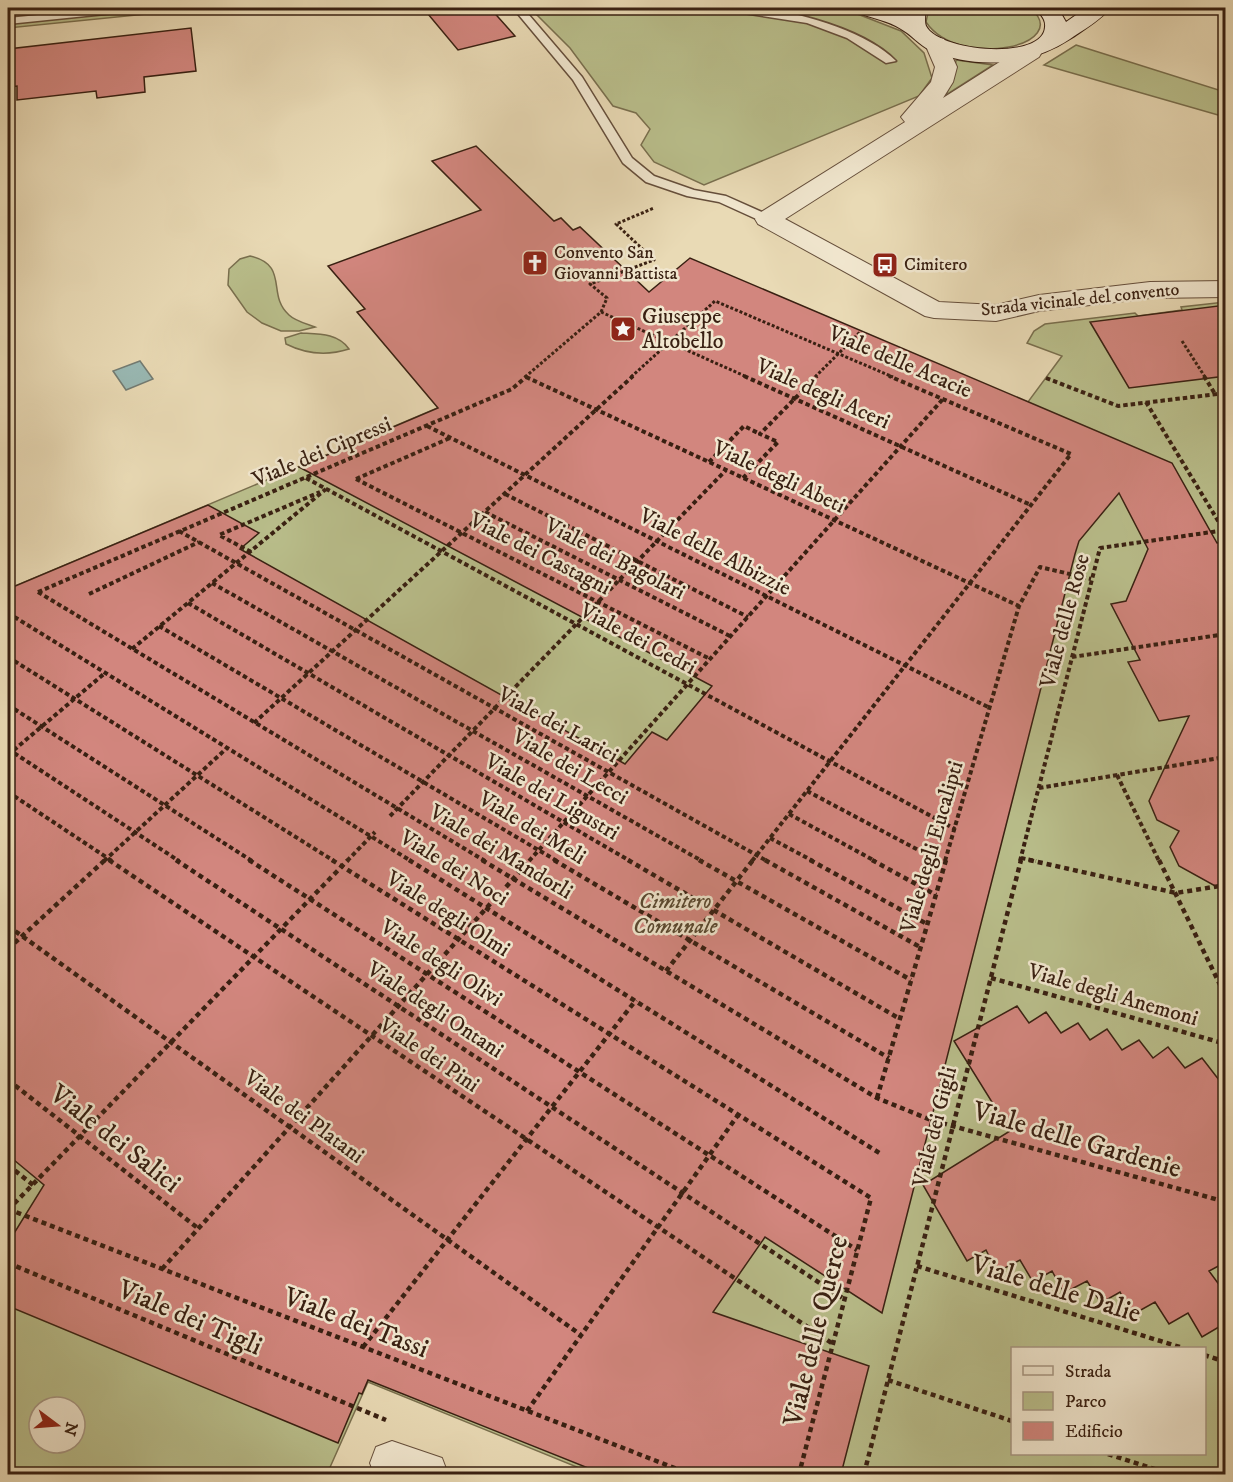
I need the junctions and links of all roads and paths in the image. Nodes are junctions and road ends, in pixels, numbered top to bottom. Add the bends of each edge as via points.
1 (135, 8) edge
2 (518, 8) edge
3 (731, 8) edge
4 (866, 8) edge
5 (915, 8) edge
6 (1046, 8) edge
7 (1099, 8) edge
8 (8, 21) edge
9 (928, 38) junction
10 (1040, 47) junction
11 (890, 61) dead end
12 (889, 142) junction
13 (767, 219) junction
14 (616, 224) dead end
15 (1226, 289) edge
16 (601, 312) junction
17 (861, 331) dead end
18 (1182, 341) dead end
19 (669, 343) junction
20 (838, 354) junction
21 (526, 377) junction
22 (1046, 378) dead end
23 (1226, 393) edge
24 (1215, 394) junction
25 (795, 399) junction
26 (943, 399) junction
27 (1146, 402) junction
28 (596, 410) junction
29 (427, 425) junction
30 (760, 434) junction
31 (450, 438) junction
32 (900, 446) junction
33 (709, 462) junction
34 (726, 470) junction
35 (525, 475) junction
36 (305, 478) junction
37 (743, 478) junction
38 (356, 479) joint
39 (326, 489) junction
40 (505, 494) junction
41 (1031, 505) junction
42 (485, 512) junction
43 (834, 520) junction
44 (179, 531) junction
45 (462, 532) junction
46 (1225, 532) edge
47 (657, 541) junction
48 (199, 542) junction
49 (251, 552) junction
50 (441, 552) junction
51 (638, 561) junction
52 (237, 563) junction
53 (1091, 579) junction
54 (619, 581) junction
55 (212, 583) junction
56 (970, 583) junction
57 (38, 592) joint
58 (89, 594) dead end
59 (766, 596) junction
60 (599, 601) junction
61 (188, 603) junction
62 (1019, 606) junction
63 (8, 613) edge
64 (748, 617) junction
65 (577, 624) junction
66 (159, 626) junction
67 (356, 630) junction
68 (1226, 634) edge
69 (730, 636) junction
70 (132, 649) junction
71 (332, 651) junction
72 (8, 657) edge
73 (1072, 657) junction
74 (710, 659) junction
75 (905, 666) junction
76 (105, 673) junction
77 (308, 673) junction
78 (687, 684) junction
79 (281, 698) junction
80 (74, 699) junction
81 (8, 705) edge
82 (990, 708) junction
83 (495, 709) junction
84 (254, 723) junction
85 (42, 726) junction
86 (473, 731) junction
87 (227, 748) junction
88 (9, 752) edge
89 (449, 756) junction
90 (1226, 757) edge
91 (830, 761) junction
92 (609, 772) junction
93 (1117, 775) junction
94 (196, 776) junction
95 (423, 783) junction
96 (1039, 788) junction
97 (807, 791) junction
98 (8, 792) edge
99 (587, 795) junction
100 (165, 806) junction
101 (398, 809) junction
102 (789, 814) junction
103 (390, 816) dead end
104 (563, 822) junction
105 (955, 829) junction
106 (135, 832) junction
107 (375, 832) dead end
108 (371, 837) junction
109 (770, 838) junction
110 (538, 851) junction
111 (757, 855) junction
112 (106, 858) junction
113 (1021, 858) junction
114 (944, 864) junction
115 (341, 867) junction
116 (513, 879) junction
117 (736, 881) junction
118 (1226, 885) edge
119 (506, 887) dead end
120 (1176, 893) junction
121 (936, 895) junction
122 (310, 899) junction
123 (491, 903) dead end
124 (487, 908) junction
125 (714, 910) junction
126 (927, 924) junction
127 (8, 926) edge
128 (281, 929) junction
129 (22, 936) junction
130 (458, 940) junction
131 (690, 940) junction
132 (920, 947) junction
133 (8, 949) edge
134 (254, 957) junction
135 (666, 971) junction
136 (427, 974) junction
137 (991, 978) junction
138 (911, 980) junction
139 (1226, 997) edge
140 (636, 1000) junction
141 (398, 1006) junction
142 (900, 1019) junction
143 (609, 1035) junction
144 (372, 1036) junction
145 (171, 1042) junction
146 (1226, 1044) edge
147 (889, 1058) junction
148 (580, 1072) junction
149 (8, 1080) edge
150 (877, 1098) junction
151 (552, 1107) junction
152 (738, 1115) junction
153 (953, 1126) junction
154 (290, 1127) junction
155 (80, 1137) junction
156 (526, 1140) junction
157 (881, 1154) dead end
158 (709, 1155) junction
159 (8, 1166) edge
160 (33, 1185) junction
161 (683, 1193) junction
162 (871, 1198) joint
163 (1226, 1202) edge
164 (8, 1210) edge
165 (657, 1228) junction
166 (199, 1229) junction
167 (447, 1240) junction
168 (857, 1250) junction
169 (8, 1263) edge
170 (917, 1266) junction
171 (162, 1269) junction
172 (844, 1299) junction
173 (581, 1335) junction
174 (833, 1344) junction
175 (363, 1347) junction
176 (1180, 1347) edge
177 (1206, 1356) edge
178 (1226, 1362) edge
179 (888, 1380) junction
180 (357, 1409) dead end
181 (526, 1411) junction
182 (1011, 1421) edge
183 (1111, 1455) edge
184 (690, 1474) edge
185 (799, 1474) edge
186 (864, 1474) edge
187 (1170, 1474) edge

1 - 8 lane
2 - 13 lane via 578,79 627,160 650,179 722,199
3 - 11 lane via 809,20 851,36
4 - 9 street via 909,24
5 - 9 street via 913,21
6 - 10 street via 1054,16 1056,29
7 - 10 street
9 - 10 street via 958,53 983,57 1008,57
9 - 12 street via 946,67 942,82
10 - 12 street
12 - 13 street
13 - 15 street, Strada vicinale del convento via 934,310 996,313 1040,303 1150,290
14 - 16 path via 654,260 590,284 607,298
16 - 19 path, Viale degli Aceri
16 - 21 path, Viale dei Cipressi
17 - 20 path
18 - 24 path
19 - 20 path, Viale delle Acacie via 715,302
19 - 25 path, Viale degli Aceri
19 - 28 path
20 - 25 path
20 - 26 path, Viale delle Acacie
21 - 28 path, Viale degli Abeti
21 - 29 path, Viale dei Cipressi via 512,389
22 - 27 path via 1118,406
23 - 24 path
24 - 27 path
25 - 30 path
25 - 32 path, Viale degli Aceri
26 - 32 path
26 - 41 path, Viale delle Acacie via 1071,454
27 - 46 path
28 - 33 path, Viale degli Abeti
28 - 35 path
29 - 31 path, Viale delle Albizzie
29 - 36 path, Viale dei Cipressi
30 - 33 path via 744,426
30 - 37 path via 778,442
31 - 35 path, Viale delle Albizzie
31 - 38 path
32 - 41 path, Viale degli Aceri
32 - 43 path
33 - 34 path, Viale degli Abeti
34 - 37 path, Viale degli Abeti
34 - 47 path
35 - 40 path
35 - 47 path, Viale delle Albizzie
36 - 39 path, Viale dei Cedri
36 - 44 path, Viale dei Cipressi
37 - 43 path, Viale degli Abeti
38 - 45 path, Viale dei Castagni
39 - 49 path
39 - 49 path via 219,535
39 - 50 path, Viale dei Cedri
40 - 42 path
40 - 51 path
41 - 56 path
42 - 45 path
42 - 54 path, Viale dei Bagolari
43 - 56 path, Viale degli Abeti
43 - 59 path
44 - 48 path, Viale dei Larici
44 - 57 path, Viale dei Cipressi
45 - 50 path
45 - 60 path, Viale dei Castagni
46 - 53 path, Viale delle Rose via 1100,548
47 - 51 path
47 - 59 path, Viale delle Albizzie
48 - 52 path, Viale dei Larici
48 - 58 path
49 - 52 path
50 - 65 path, Viale dei Cedri
50 - 67 path
51 - 54 path
51 - 64 path
52 - 55 path
52 - 67 path, Viale dei Larici
53 - 62 path, Viale degli Eucalipti via 1040,567
53 - 73 path, Viale delle Rose
54 - 60 path
54 - 69 path, Viale dei Bagolari
55 - 61 path
55 - 71 path, Viale dei Lecci
56 - 62 path, Viale degli Abeti
56 - 75 path
57 - 70 path, Viale dei Mandorli
59 - 64 path
59 - 75 path, Viale delle Albizzie
60 - 65 path
60 - 74 path, Viale dei Castagni
61 - 66 path
61 - 77 path, Viale dei Ligustri
62 - 82 path, Viale degli Eucalipti
63 - 76 path, Viale dei Noci
64 - 69 path
65 - 78 path, Viale dei Cedri
65 - 83 path
66 - 70 path
66 - 79 path, Viale dei Meli
67 - 71 path
67 - 83 path, Viale dei Larici
68 - 73 path
69 - 74 path
70 - 84 path, Viale dei Mandorli
71 - 77 path
71 - 86 path, Viale dei Lecci
72 - 80 path, Viale degli Olmi
73 - 96 path, Viale delle Rose
74 - 78 path
75 - 82 path, Viale delle Albizzie
75 - 91 path
76 - 80 path
76 - 87 path, Viale dei Noci
77 - 79 path
77 - 89 path, Viale dei Ligustri
78 - 91 path, Viale dei Cedri
78 - 92 path
79 - 84 path
79 - 95 path, Viale dei Meli
80 - 85 path
80 - 94 path, Viale degli Olmi
81 - 85 path, Viale degli Olivi
82 - 105 path, Viale degli Eucalipti
83 - 86 path
83 - 92 path, Viale dei Larici
84 - 101 path, Viale dei Mandorli
85 - 88 path
85 - 100 path, Viale degli Olivi
86 - 89 path
86 - 99 path, Viale dei Lecci
87 - 94 path
87 - 108 path, Viale dei Noci
88 - 106 path, Viale degli Ontani
89 - 95 path
89 - 104 path, Viale dei Ligustri
90 - 93 path
91 - 97 path
91 - 105 path, Viale dei Cedri
92 - 99 path
92 - 111 path, Viale dei Larici
93 - 96 path
93 - 120 path
94 - 100 path
94 - 115 path, Viale degli Olmi
95 - 101 path
95 - 110 path, Viale dei Meli
96 - 113 path, Viale dei Gigli
97 - 102 path
97 - 114 path
98 - 112 path, Viale dei Pini
99 - 104 path
99 - 117 path, Viale dei Lecci
100 - 106 path
100 - 122 path, Viale degli Olivi
101 - 103 path
101 - 116 path, Viale dei Mandorli
102 - 109 path
102 - 121 path
104 - 110 path
104 - 125 path, Viale dei Ligustri
105 - 114 path, Viale degli Eucalipti
106 - 112 path
106 - 128 path, Viale degli Ontani
107 - 108 path
108 - 115 path
108 - 124 path, Viale dei Noci
109 - 111 path
109 - 126 path
110 - 116 path
110 - 131 path, Viale dei Meli
111 - 117 path
111 - 132 path, Viale dei Larici
112 - 129 path
112 - 134 path, Viale dei Pini
113 - 120 path
113 - 137 path, Viale dei Gigli
114 - 121 path, Viale degli Eucalipti
115 - 122 path
115 - 130 path, Viale degli Olmi
116 - 119 path
116 - 135 path, Viale dei Mandorli
117 - 125 path
117 - 138 path, Viale dei Lecci
118 - 120 path
120 - 139 path
121 - 126 path, Viale degli Eucalipti
122 - 128 path
122 - 136 path, Viale degli Olivi
123 - 124 path
124 - 130 path
124 - 140 path, Viale dei Noci
125 - 131 path
125 - 142 path, Viale dei Ligustri
126 - 132 path, Viale degli Eucalipti
127 - 129 path, Viale dei Platani
128 - 134 path
128 - 141 path, Viale degli Ontani
129 - 133 path
129 - 145 path, Viale dei Platani
130 - 136 path
130 - 143 path, Viale degli Olmi
131 - 135 path
131 - 147 path, Viale dei Meli
132 - 138 path, Viale degli Eucalipti
134 - 144 path, Viale dei Pini
134 - 145 path
135 - 150 path, Viale dei Mandorli
136 - 141 path
136 - 148 path, Viale degli Olivi
137 - 146 path, Viale degli Anemoni
137 - 153 path, Viale dei Gigli
138 - 142 path, Viale degli Eucalipti
140 - 143 path
140 - 157 path, Viale dei Noci
141 - 144 path
141 - 151 path, Viale degli Ontani
142 - 147 path, Viale degli Eucalipti
143 - 148 path
143 - 152 path, Viale degli Olmi
144 - 154 path
144 - 156 path, Viale dei Pini
145 - 154 path, Viale dei Platani
145 - 155 path
147 - 150 path, Viale degli Eucalipti
148 - 151 path
148 - 158 path, Viale degli Olivi
149 - 155 path, Viale dei Salici
150 - 153 path, Viale dei Mandorli via 908,1113
151 - 156 path
151 - 161 path, Viale degli Ontani
152 - 158 path
152 - 162 path, Viale degli Olmi
153 - 163 path, Viale delle Gardenie
153 - 170 path, Viale dei Gigli
154 - 166 path
154 - 167 path, Viale dei Platani
155 - 160 path
155 - 166 path, Viale dei Salici
156 - 165 path, Viale dei Pini
156 - 167 path
158 - 161 path
158 - 168 path, Viale degli Olivi
159 - 160 path
160 - 164 path
161 - 165 path
161 - 172 path, Viale degli Ontani
162 - 168 path, Viale delle Querce
164 - 171 path, Viale dei Tassi
165 - 173 path
165 - 174 path, Viale dei Pini
166 - 171 path
167 - 173 path, Viale dei Platani
167 - 175 path
168 - 172 path, Viale delle Querce
169 - 180 path, Viale dei Tigli
170 - 176 path, Viale delle Dalie
170 - 179 path, Viale dei Gigli
171 - 175 path, Viale dei Tassi
172 - 174 path, Viale delle Querce
173 - 181 path
174 - 185 path, Viale delle Querce
175 - 181 path, Viale dei Tassi
177 - 178 path
179 - 182 path
179 - 186 path, Viale dei Gigli
181 - 184 path, Viale dei Tassi
183 - 187 path

